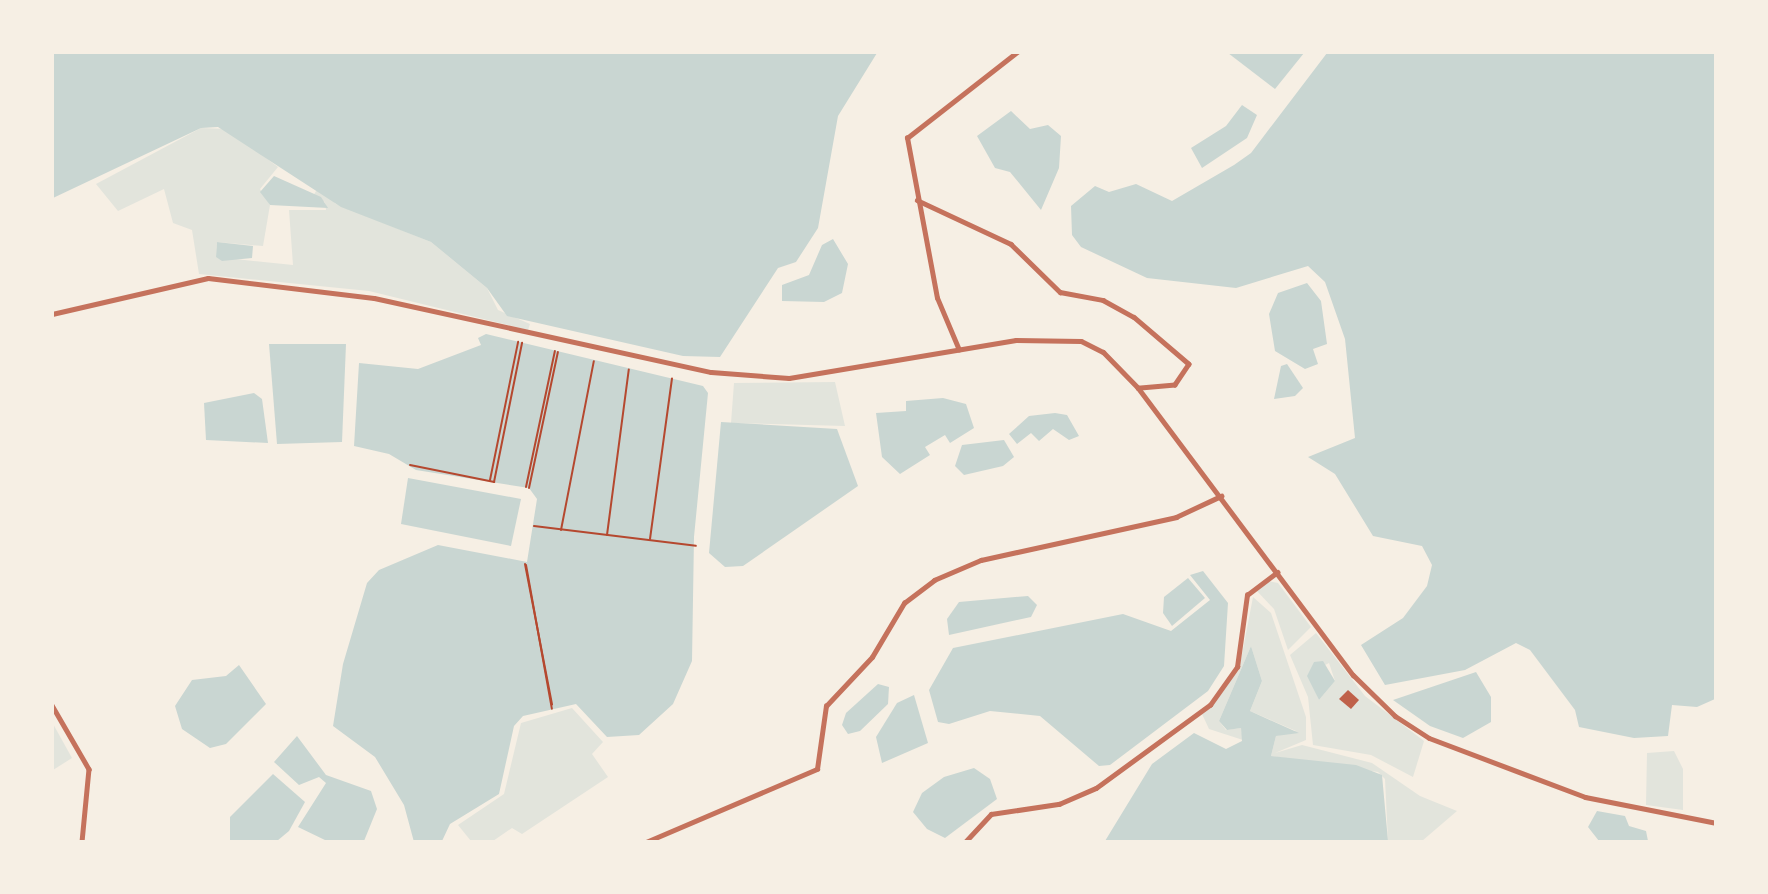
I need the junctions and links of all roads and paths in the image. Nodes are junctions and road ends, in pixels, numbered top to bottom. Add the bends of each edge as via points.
1 (1017, 52) edge
2 (917, 200) junction
3 (52, 314) edge
4 (520, 343) dead end
5 (959, 350) junction
6 (557, 352) dead end
7 (594, 361) dead end
8 (629, 369) dead end
9 (672, 379) dead end
10 (1138, 388) junction
11 (410, 465) dead end
12 (528, 487) dead end
13 (1222, 495) junction
14 (534, 526) dead end
15 (561, 530) junction
16 (607, 535) junction
17 (649, 540) junction
18 (696, 546) dead end
19 (525, 564) dead end
20 (1277, 572) junction
21 (52, 705) edge
22 (552, 709) dead end
23 (1716, 823) edge
24 (82, 842) edge
25 (646, 842) edge
26 (965, 842) edge

1 - 2 street via 949,109 910,131
2 - 5 street via 937,298
2 - 10 street via 1012,244 1060,292 1102,300 1134,317 1189,364 1175,385
3 - 5 street via 208,278 374,298 711,372 789,378
4 - 11 path via 490,481
5 - 10 street via 1030,338 1081,341 1103,352
6 - 12 path
7 - 15 path
8 - 16 path
9 - 17 path
10 - 13 street
13 - 20 street
13 - 25 street via 1176,517 981,560 934,580 904,603 872,657 826,706 817,768
14 - 15 path
15 - 16 path
16 - 17 path
17 - 18 path
19 - 22 path
20 - 23 street via 1363,687 1415,730 1586,797
20 - 26 street via 1247,595 1237,667 1210,705 1096,788 1059,804 991,814
21 - 24 street via 89,769

